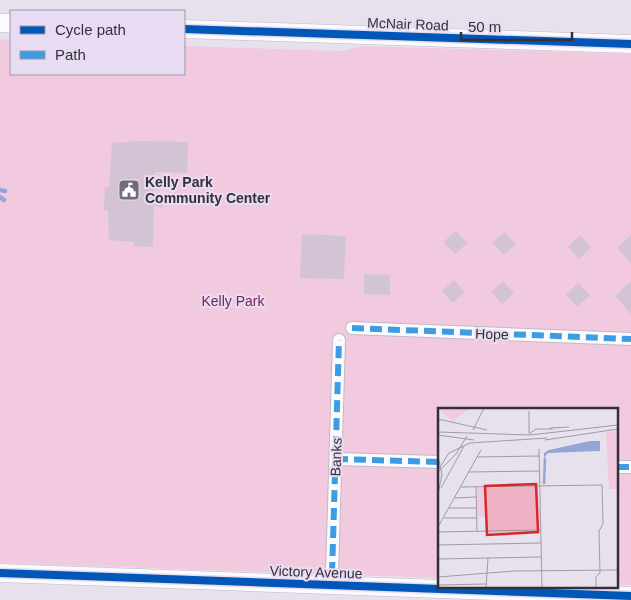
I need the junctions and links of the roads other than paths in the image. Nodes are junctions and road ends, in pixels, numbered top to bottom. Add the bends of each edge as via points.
1 (185, 29) edge
2 (631, 44) edge
3 (352, 328) dead end
4 (631, 339) edge
5 (339, 340) dead end
6 (336, 459) junction
7 (438, 462) edge
8 (618, 467) edge
9 (631, 467) edge
10 (0, 574) edge
11 (332, 574) dead end
12 (631, 596) edge

1 - 2 street, McNair Road
3 - 4 street, Hope
5 - 6 street, Banks
6 - 7 street
6 - 11 street, Banks
8 - 9 street
10 - 12 street, Victory Avenue

